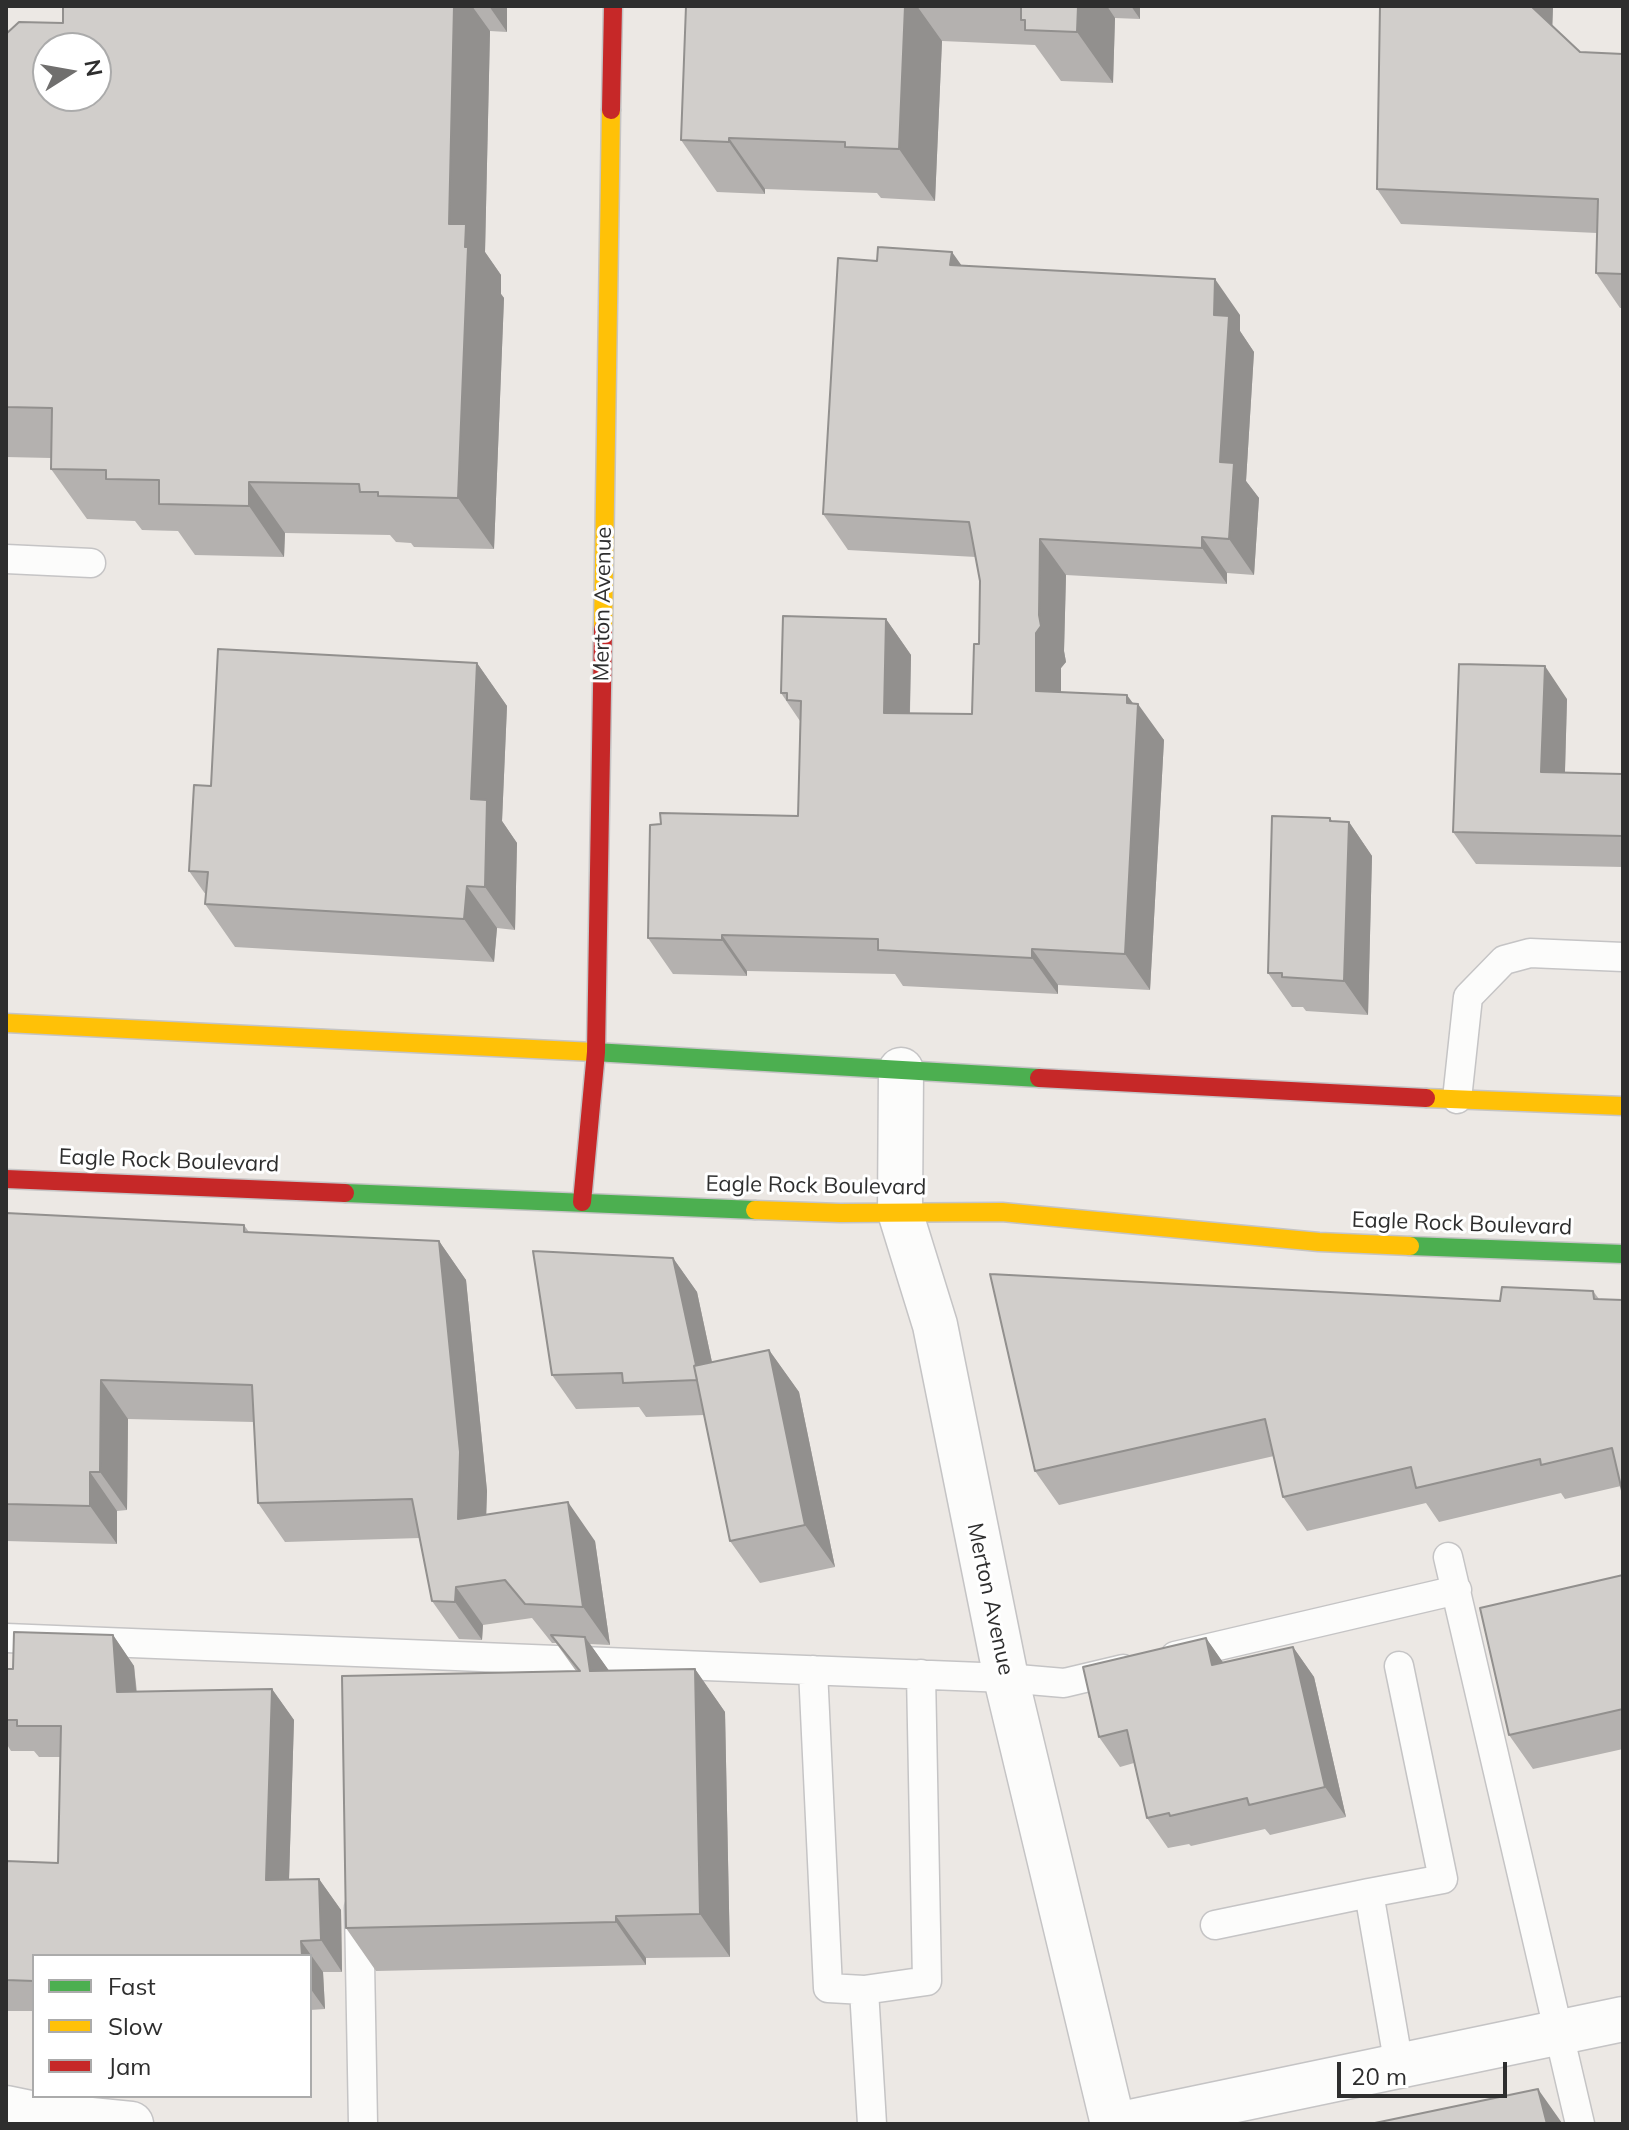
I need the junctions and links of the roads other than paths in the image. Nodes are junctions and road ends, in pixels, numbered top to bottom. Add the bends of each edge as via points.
1 (613, 6) edge
2 (6, 559) edge
3 (91, 563) dead end
4 (1623, 957) edge
5 (6, 1023) edge
6 (596, 1052) junction
7 (901, 1070) junction
8 (1457, 1099) junction
9 (1623, 1106) edge
10 (6, 1179) edge
11 (582, 1202) junction
12 (900, 1212) junction
13 (1623, 1254) edge
14 (1448, 1557) dead end
15 (1457, 1590) junction
16 (6, 1638) edge
17 (352, 1652) junction
18 (1399, 1666) dead end
19 (813, 1670) junction
20 (921, 1674) junction
21 (1006, 1678) junction
22 (353, 1683) edge
23 (358, 1889) edge
24 (1369, 1893) junction
25 (1215, 1925) dead end
26 (864, 1990) junction
27 (1623, 2019) edge
28 (1559, 2033) junction
29 (1399, 2066) junction
30 (6, 2108) edge
31 (131, 2124) edge
32 (363, 2124) edge
33 (872, 2124) edge
34 (1113, 2124) edge
35 (1121, 2124) edge
36 (1580, 2124) edge

1 - 6 main road, Merton Avenue
2 - 3 lane
4 - 8 lane via 1530,953 1504,960 1468,997
5 - 6 main road
6 - 7 main road
6 - 11 main road, Merton Avenue
7 - 8 main road
7 - 12 street, Merton Avenue
8 - 9 main road
10 - 11 main road, Eagle Rock Boulevard
11 - 12 main road, Eagle Rock Boulevard
12 - 13 main road, Eagle Rock Boulevard via 1002,1212 1319,1242
12 - 21 street, Merton Avenue via 935,1325
14 - 15 lane
15 - 21 lane via 1064,1683
15 - 28 lane
16 - 17 lane
17 - 19 lane
17 - 22 lane
18 - 24 lane via 1443,1879
19 - 20 lane
19 - 26 lane via 828,1988
20 - 21 lane
20 - 26 lane via 927,1981
21 - 34 street, Merton Avenue
23 - 32 lane
24 - 25 lane
24 - 29 lane
26 - 33 lane
27 - 28 street
28 - 29 street
28 - 36 lane
29 - 35 street
30 - 31 street

